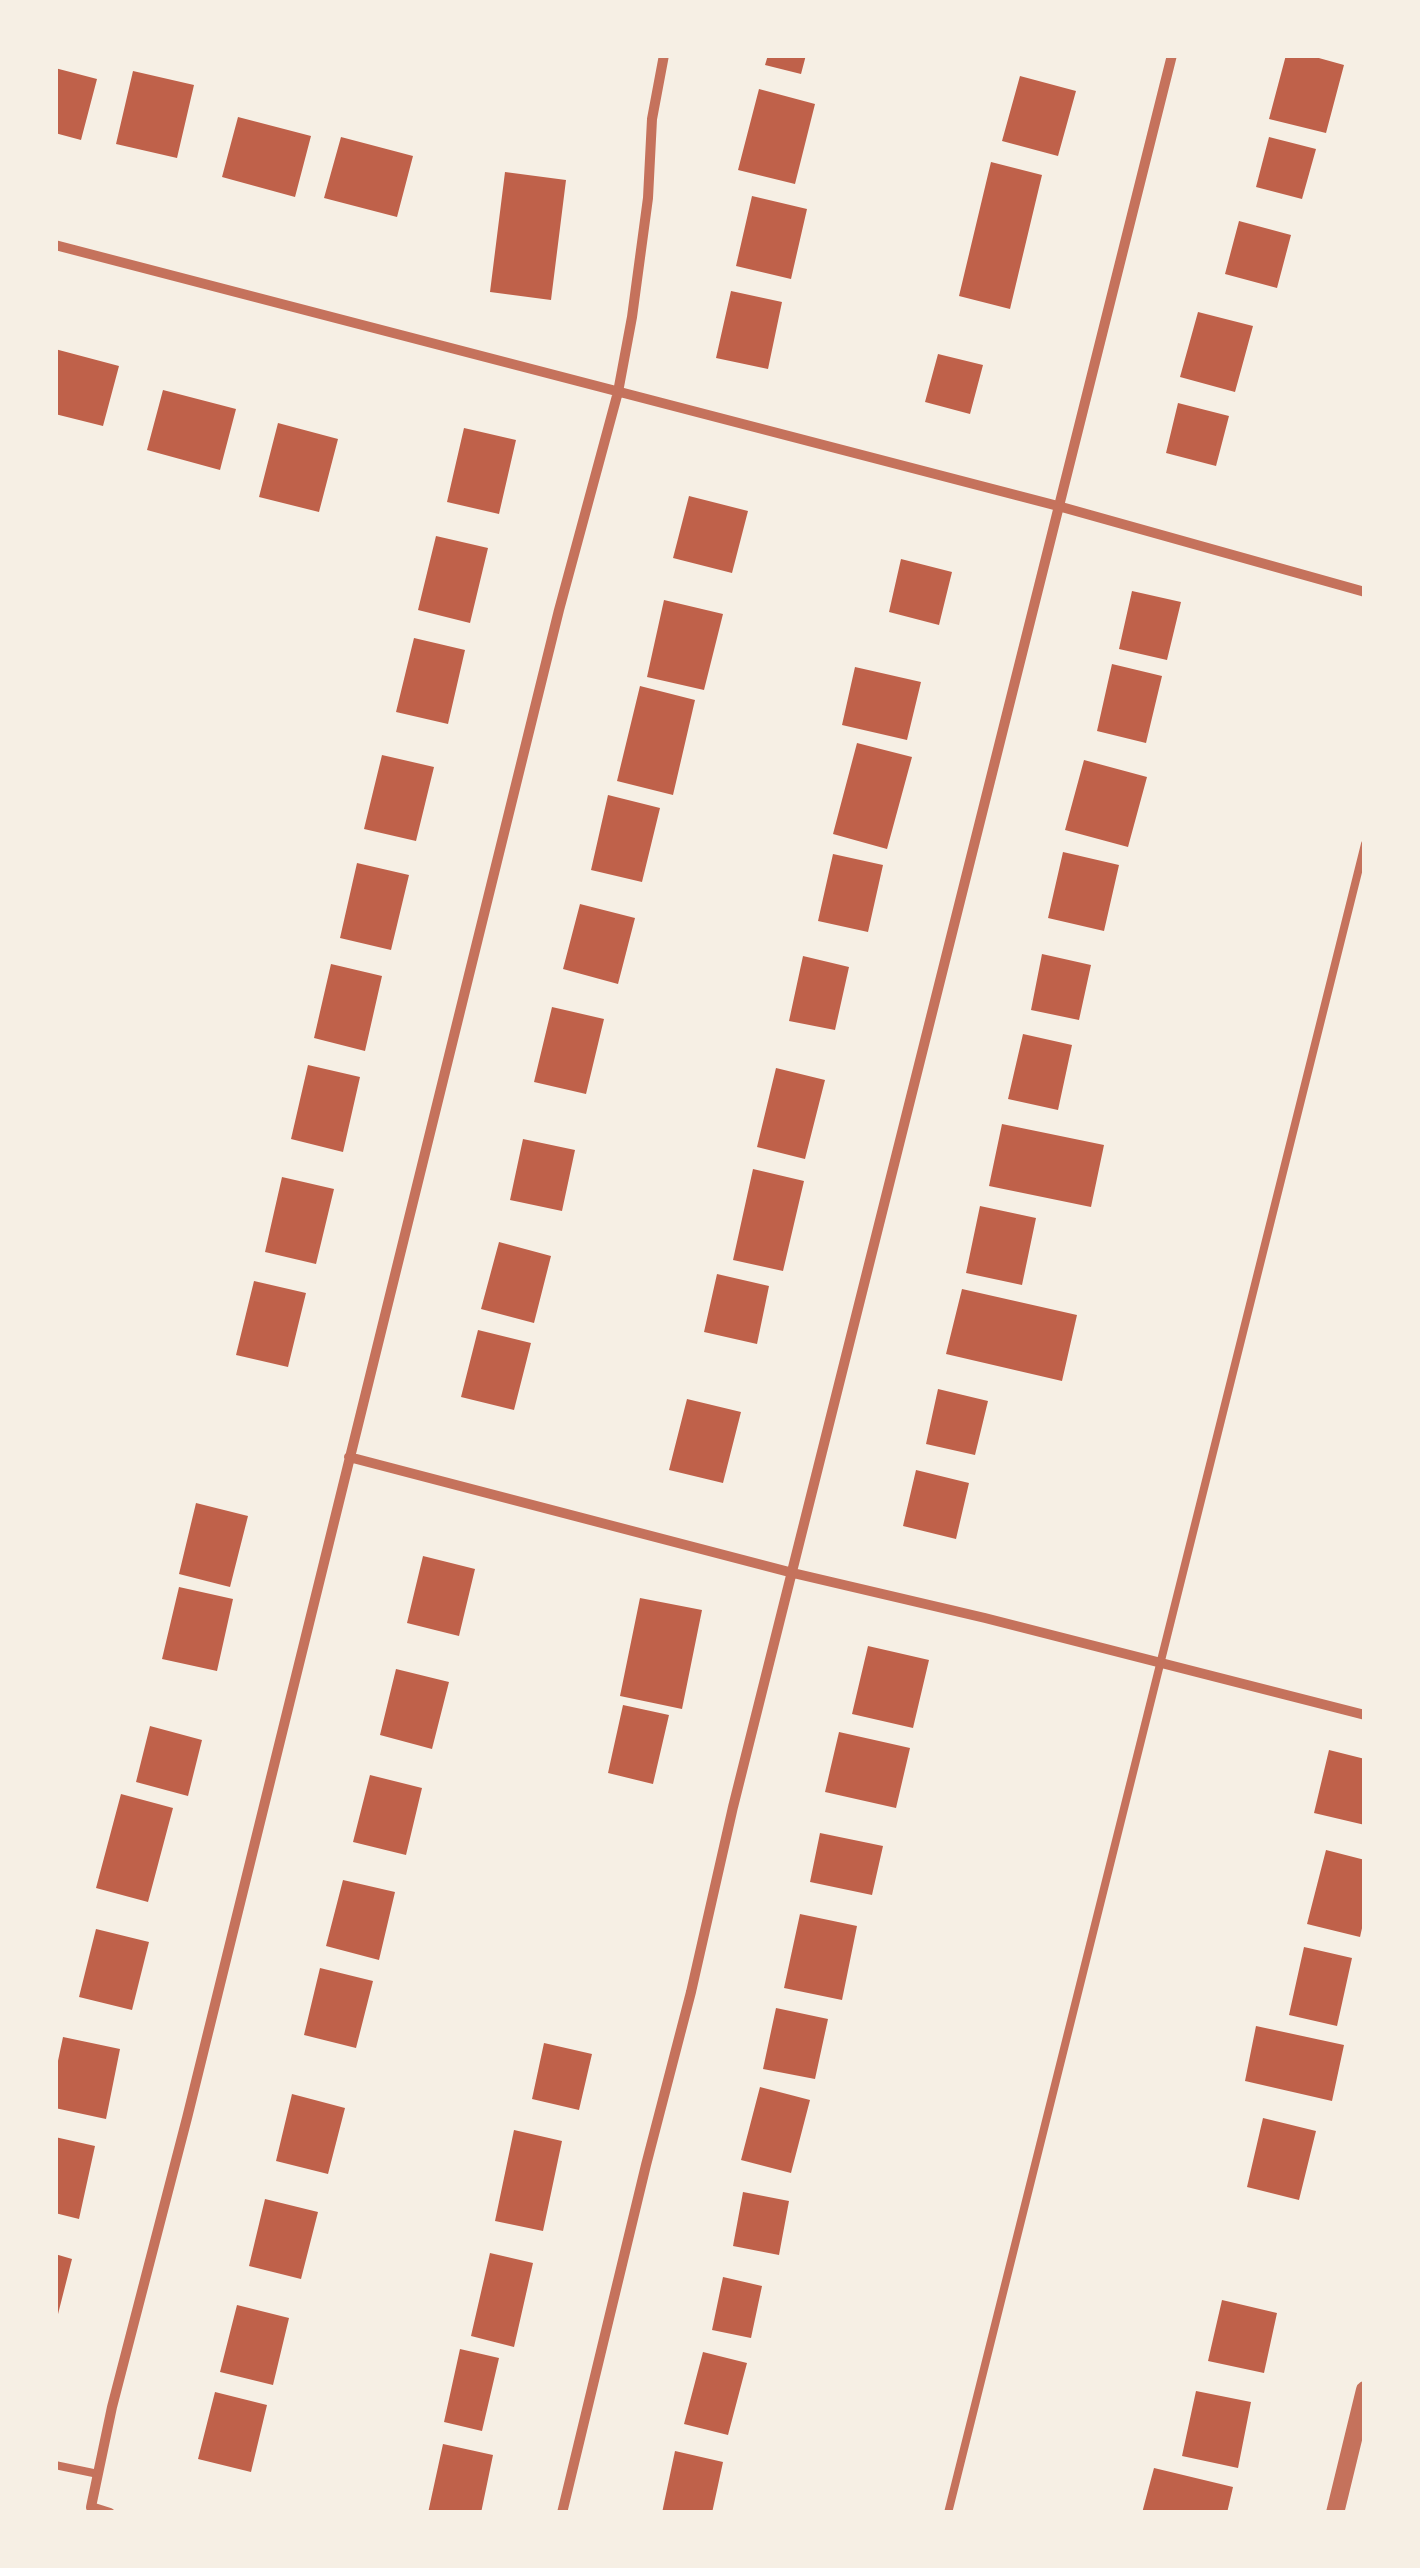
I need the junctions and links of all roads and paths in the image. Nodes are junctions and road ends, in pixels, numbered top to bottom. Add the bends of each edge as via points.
1 (664, 55) edge
2 (1172, 55) edge
3 (55, 245) edge
4 (618, 392) junction
5 (1058, 506) junction
6 (1365, 592) edge
7 (1365, 844) edge
8 (349, 1457) junction
9 (792, 1573) junction
10 (1160, 1662) junction
11 (1365, 1714) edge
12 (1365, 2390) edge
13 (55, 2465) edge
14 (98, 2474) junction
15 (110, 2513) edge
16 (562, 2513) edge
17 (948, 2513) edge
18 (1335, 2513) edge

1 - 4 street
2 - 5 street
3 - 4 street
4 - 5 street
4 - 8 street
5 - 6 street
5 - 9 street
7 - 10 lane
8 - 9 street
8 - 14 street
9 - 10 street
9 - 16 street
10 - 11 street
10 - 17 lane
12 - 18 street
13 - 14 lane
14 - 15 street via 91,2507

